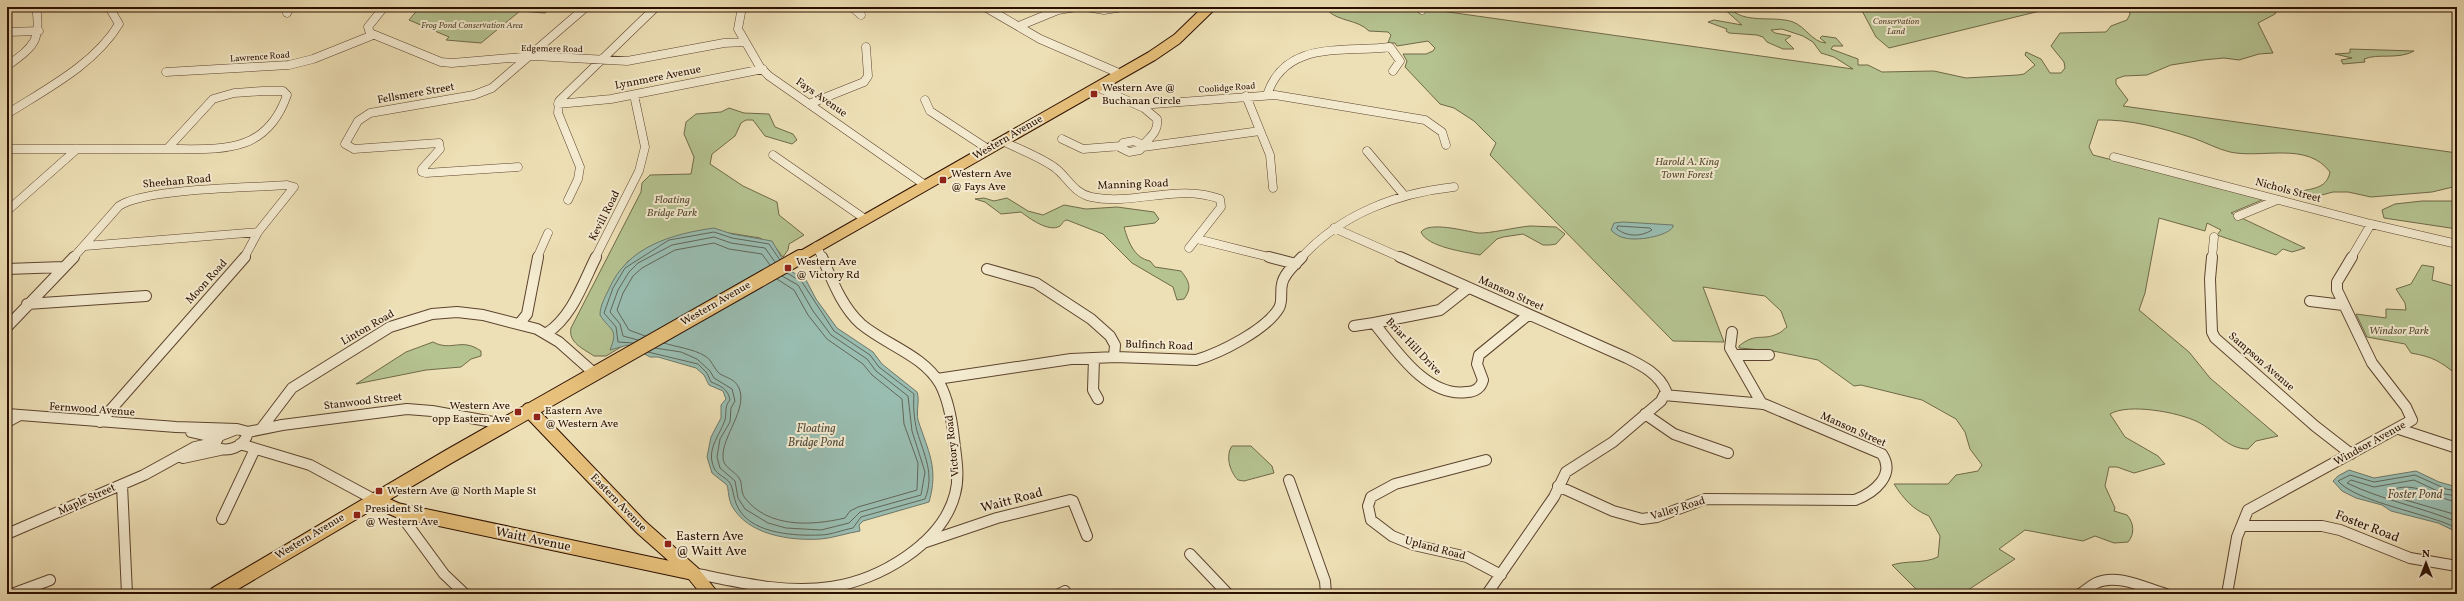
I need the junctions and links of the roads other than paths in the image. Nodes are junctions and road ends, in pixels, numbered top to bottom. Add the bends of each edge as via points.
1 (36, 7) edge
2 (109, 7) edge
3 (384, 7) edge
4 (586, 7) edge
5 (656, 7) edge
6 (742, 7) edge
7 (852, 7) edge
8 (985, 7) edge
9 (1076, 7) edge
10 (1086, 7) edge
11 (1123, 7) edge
12 (1210, 7) edge
13 (861, 15) dead end
14 (1019, 26) junction
15 (39, 31) junction
16 (7, 32) edge
17 (373, 34) junction
18 (745, 42) junction
19 (866, 47) dead end
20 (530, 56) junction
21 (598, 60) junction
22 (7, 66) edge
23 (763, 69) junction
24 (1394, 71) dead end
25 (166, 72) dead end
26 (1121, 74) junction
27 (1097, 87) junction
28 (634, 95) junction
29 (1267, 95) junction
30 (1246, 96) junction
31 (925, 100) dead end
32 (558, 104) junction
33 (809, 104) junction
34 (1140, 105) junction
35 (7, 114) edge
36 (1260, 131) junction
37 (1062, 139) dead end
38 (1002, 141) junction
39 (1446, 145) dead end
40 (1121, 146) junction
41 (1143, 146) junction
42 (7, 149) edge
43 (77, 149) junction
44 (167, 149) junction
45 (988, 150) junction
46 (1367, 151) dead end
47 (773, 155) dead end
48 (2114, 157) dead end
49 (518, 167) dead end
50 (925, 185) junction
51 (250, 187) joint
52 (1454, 187) dead end
53 (1273, 188) dead end
54 (1404, 195) junction
55 (568, 200) dead end
56 (2277, 200) junction
57 (7, 211) edge
58 (2238, 216) dead end
59 (865, 219) junction
60 (2372, 224) junction
61 (1334, 228) junction
62 (258, 232) junction
63 (548, 234) dead end
64 (2214, 237) dead end
65 (1197, 238) junction
66 (2457, 244) edge
67 (85, 246) junction
68 (817, 246) junction
69 (1189, 248) dead end
70 (1296, 264) junction
71 (64, 267) junction
72 (987, 268) dead end
73 (7, 269) edge
74 (1468, 288) junction
75 (146, 296) dead end
76 (2310, 301) dead end
77 (27, 304) junction
78 (2343, 304) junction
79 (1528, 315) junction
80 (520, 323) junction
81 (1374, 323) junction
82 (1354, 326) dead end
83 (7, 327) edge
84 (1732, 332) dead end
85 (547, 333) junction
86 (1734, 355) junction
87 (1769, 355) dead end
88 (1114, 357) junction
89 (1094, 358) junction
90 (594, 372) junction
91 (937, 380) junction
92 (1664, 395) junction
93 (1098, 399) dead end
94 (1762, 404) junction
95 (529, 410) junction
96 (7, 414) edge
97 (1645, 414) junction
98 (18, 416) junction
99 (7, 422) edge
100 (100, 422) junction
101 (504, 424) junction
102 (176, 428) junction
103 (237, 429) junction
104 (261, 429) junction
105 (2399, 429) junction
106 (248, 432) junction
107 (200, 434) junction
108 (217, 444) junction
109 (240, 444) junction
110 (195, 447) junction
111 (2457, 448) edge
112 (255, 449) junction
113 (1728, 453) dead end
114 (2351, 454) junction
115 (1486, 460) dead end
116 (166, 464) junction
117 (1289, 480) dead end
118 (122, 484) junction
119 (1558, 486) junction
120 (375, 500) junction
121 (1830, 501) joint
122 (398, 510) junction
123 (222, 519) dead end
124 (2242, 526) junction
125 (7, 534) edge
126 (1087, 536) dead end
127 (922, 543) junction
128 (1190, 554) dead end
129 (2457, 566) edge
130 (693, 573) junction
131 (1501, 575) junction
132 (50, 580) dead end
133 (12, 594) edge
134 (127, 594) edge
135 (217, 594) edge
136 (465, 594) edge
137 (710, 594) edge
138 (1228, 594) edge
139 (1326, 594) edge
140 (1487, 594) edge
141 (2080, 594) edge
142 (2166, 594) edge
143 (2226, 594) edge

1 - 15 street
2 - 35 street via 119,24 112,36 62,77
3 - 17 street via 368,27
4 - 20 street, Fellsmere Street
5 - 21 street
6 - 18 street, Fays Avenue via 737,28
7 - 13 street
8 - 14 street
9 - 14 street via 1058,10
10 - 11 street via 1104,10
12 - 26 main road, Western Avenue via 1177,39
14 - 26 street via 1060,49
15 - 16 street
15 - 22 street via 34,45
17 - 20 street, Edgemere Road via 447,62
17 - 25 street, Lawrence Road via 314,59 289,65
18 - 21 street, Edgemere Road via 724,43 627,61
18 - 23 street, Fays Avenue
19 - 33 street via 868,76 864,82
20 - 21 street, Edgemere Road
20 - 49 street, Fellsmere Street via 492,88 481,93 365,116 358,121 345,144 354,149 439,142 440,149 422,169 424,172
21 - 32 street via 561,97
23 - 28 street, Lynnmere Avenue
23 - 33 street, Fays Avenue
24 - 29 street, Coolidge Road via 1400,61 1390,47 1334,49 1297,59 1279,68
26 - 27 main road, Western Avenue
27 - 34 street
27 - 38 main road, Western Avenue
28 - 32 street, Lynnmere Avenue
28 - 85 street, Kevill Road via 645,147 639,171 568,313 556,328
29 - 30 street, Coolidge Road
29 - 39 street via 1301,98 1426,120 1442,132
30 - 34 street, Coolidge Road
30 - 36 street
31 - 45 street via 930,111
32 - 55 street via 558,113 580,167 578,179
33 - 50 street, Fays Avenue
34 - 41 street via 1155,116 1159,123 1156,131
36 - 41 street
36 - 53 street via 1270,155
37 - 40 street via 1083,149
38 - 45 main road, Western Avenue
38 - 65 street, Manning Road via 1050,165 1063,175 1074,189 1092,198 1120,199 1200,193 1215,196 1220,199 1221,207
40 - 41 street via 1131,141
40 - 41 street via 1124,151 1132,152
42 - 43 street
43 - 44 street
43 - 57 street
44 - 44 street via 213,99 234,93 263,91 283,91 287,95 268,126 251,142 229,146
45 - 50 main road, Western Avenue
46 - 54 street via 1382,164
47 - 59 street
48 - 56 street, Nichols Street
50 - 59 main road, Western Avenue
51 - 62 street, Moon Road via 294,187
51 - 67 street, Sheehan Road via 153,195 128,200 119,206
52 - 54 street, Bulfinch Road via 1428,189
54 - 61 street, Bulfinch Road via 1365,211
56 - 58 street
56 - 60 street, Nichols Street
59 - 68 main road, Western Avenue
60 - 66 street, Nichols Street
60 - 78 street, Windsor Avenue via 2337,282 2336,290
61 - 70 street, Bulfinch Road
61 - 74 street, Manson Street
62 - 67 street
62 - 100 street, Moon Road via 247,255
63 - 80 street via 535,264 527,314
64 - 114 street, Sampson Avenue via 2210,279 2215,338
65 - 69 street, Manning Road
65 - 70 street
67 - 71 street, Sheehan Road
68 - 90 main road, Western Avenue
68 - 91 street, Victory Road via 840,294 860,322 916,360
70 - 88 street, Bulfinch Road via 1282,281 1280,306 1271,317 1217,353 1196,360
71 - 73 street
71 - 77 street, Sheehan Road
72 - 88 street via 1036,283 1091,319 1110,336 1115,346
74 - 79 street, Manson Street
74 - 81 street, Briar Hill Drive via 1440,310
75 - 77 street
76 - 78 street
77 - 83 street, Sheehan Road
78 - 105 street, Windsor Avenue via 2378,372 2410,410 2412,420
79 - 81 street, Briar Hill Drive via 1479,355 1477,364 1483,380 1480,387 1470,393 1451,393 1442,390 1424,377
79 - 92 street, Manson Street via 1646,369 1664,385
80 - 85 street, Linton Road
80 - 104 street, Linton Road via 447,312 426,315 398,324 292,388
81 - 82 street
84 - 86 street via 1730,348
85 - 90 street, Linton Road
86 - 87 street
86 - 94 street
88 - 89 street, Bulfinch Road
89 - 91 street, Bulfinch Road via 1026,363
89 - 93 street via 1094,390
90 - 95 main road, Western Avenue
91 - 127 street, Victory Road via 950,412 958,479 949,510
92 - 94 street, Manson Street
92 - 97 street
94 - 121 street, Manson Street via 1788,412 1882,454 1887,460 1886,475 1872,493 1855,500
95 - 101 main road, Western Avenue
95 - 130 main road, Eastern Avenue via 641,527
96 - 98 street, Fernwood Avenue
97 - 113 street via 1661,428 1676,436
97 - 119 street via 1606,448 1566,472
98 - 99 street
98 - 100 street, Fernwood Avenue
100 - 102 street, Fernwood Avenue
101 - 104 street, Stanwood Street via 407,408
101 - 120 main road, Western Avenue
102 - 103 street, Fernwood Avenue
102 - 107 street, Fernwood Avenue
103 - 106 street
103 - 108 street, Maple Street
104 - 106 street, Stanwood Street
105 - 111 street
105 - 114 street, Windsor Avenue
106 - 109 street via 247,438
107 - 108 street, Fernwood Avenue
107 - 110 street via 202,437
108 - 109 street, Maple Street via 231,449
108 - 110 street, Maple Street
108 - 116 street, Maple Street
109 - 112 street
110 - 116 street, Maple Street
112 - 120 street via 310,465
112 - 123 street
114 - 124 street, Windsor Avenue via 2253,507 2243,517
115 - 131 street, Upland Road via 1395,484 1371,497 1368,506 1371,520 1392,536 1414,545 1467,556
116 - 118 street, Maple Street
117 - 139 street via 1324,581
118 - 125 street, Maple Street
118 - 134 street
119 - 121 street, Valley Road via 1613,511 1642,519 1657,517 1705,499
119 - 131 street via 1554,497
120 - 122 main road, Waitt Avenue
120 - 135 main road, Western Avenue
122 - 130 main road, Waitt Avenue
122 - 136 street via 444,574
124 - 129 street, Foster Road via 2322,526 2340,530 2410,558
124 - 143 street, Windsor Avenue via 2229,567
126 - 127 street, Waitt Road via 1073,501 1070,500 997,518
127 - 130 street, Victory Road via 887,567 831,587 770,588
128 - 138 street
130 - 137 main road, Eastern Avenue
131 - 140 street
132 - 133 street
141 - 142 street via 2096,583 2108,580

